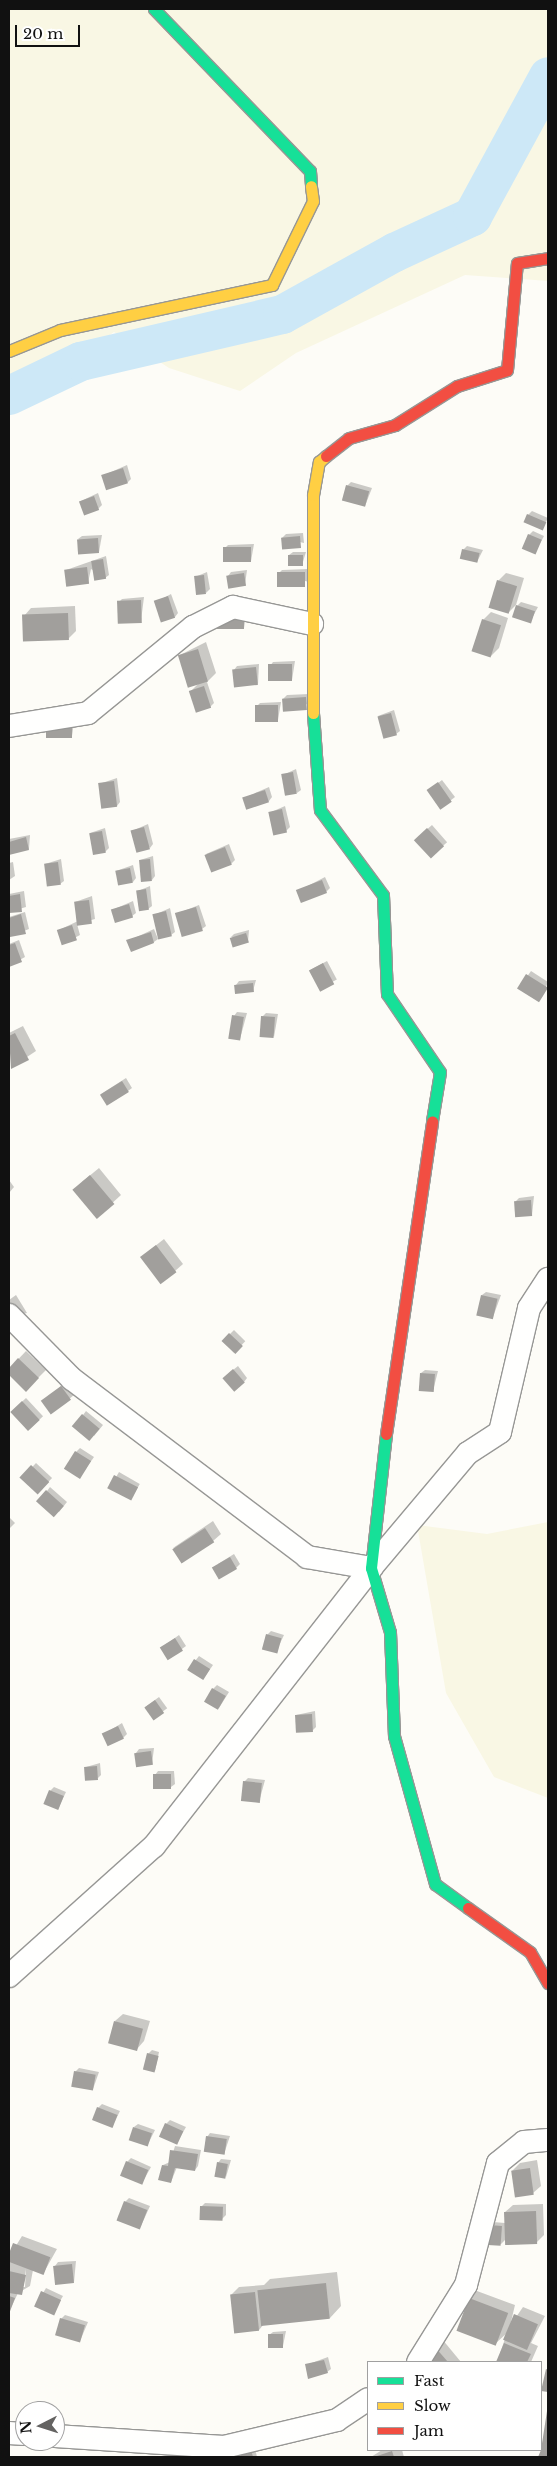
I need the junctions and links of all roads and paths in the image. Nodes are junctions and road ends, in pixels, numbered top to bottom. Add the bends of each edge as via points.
1 (154, 9) edge
2 (548, 258) edge
3 (9, 351) edge
4 (312, 624) junction
5 (9, 726) edge
6 (548, 1279) edge
7 (9, 1315) edge
8 (371, 1568) junction
9 (9, 1976) edge
10 (548, 1983) edge
11 (548, 2140) edge
12 (419, 2361) edge
13 (367, 2401) edge
14 (65, 2437) edge

1 - 3 street via 310,171 313,201 272,285 60,330
2 - 4 street via 517,263 507,370 456,386 395,424 349,438 320,462 312,495
4 - 5 street via 233,607 193,627 88,713
4 - 8 street via 310,674 320,810 383,895 387,994 440,1072 395,1358
6 - 8 street via 529,1308 500,1432 468,1453
7 - 8 street via 72,1380 307,1557
8 - 9 street via 154,1846
8 - 10 street via 390,1632 394,1736 435,1884 530,1952
11 - 12 street via 524,2142 498,2163 466,2285
13 - 14 street via 337,2420 224,2446

